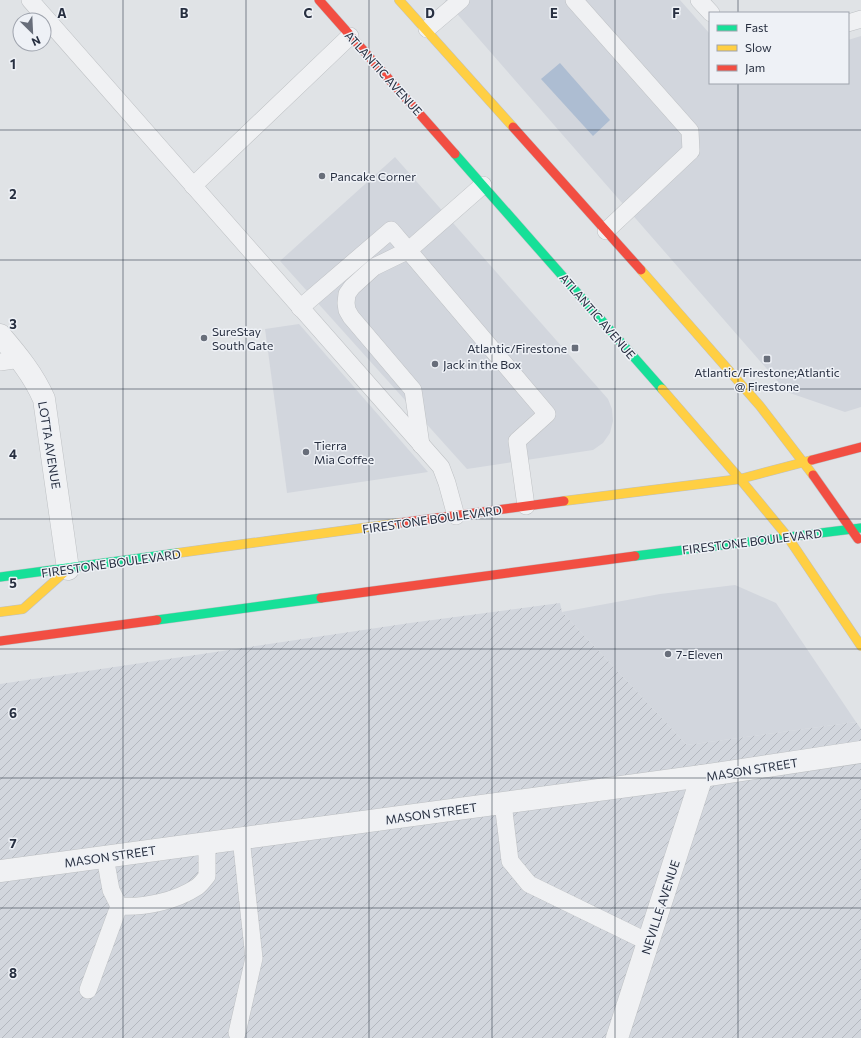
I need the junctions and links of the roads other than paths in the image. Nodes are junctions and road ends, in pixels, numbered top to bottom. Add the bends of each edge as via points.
1 (30, 0) edge
2 (319, 0) edge
3 (399, 0) edge
4 (461, 0) edge
5 (574, 0) edge
6 (700, 0) edge
7 (710, 12) edge
8 (861, 19) edge
9 (849, 23) edge
10 (427, 29) junction
11 (350, 36) junction
12 (483, 185) junction
13 (193, 186) junction
14 (606, 231) junction
15 (409, 250) junction
16 (300, 308) junction
17 (0, 335) edge
18 (21, 359) junction
19 (0, 362) edge
20 (421, 445) junction
21 (861, 448) edge
22 (804, 462) junction
23 (740, 479) junction
24 (526, 506) junction
25 (456, 516) junction
26 (861, 528) edge
27 (851, 530) junction
28 (787, 536) junction
29 (861, 543) edge
30 (68, 569) junction
31 (0, 577) edge
32 (0, 612) edge
33 (0, 641) edge
34 (861, 646) edge
35 (861, 752) edge
36 (702, 776) junction
37 (503, 803) junction
38 (241, 838) junction
39 (207, 843) junction
40 (105, 857) junction
41 (0, 871) edge
42 (119, 906) junction
43 (648, 942) junction
44 (88, 990) dead end
45 (237, 1033) dead end
46 (617, 1038) edge

1 - 13 lane
2 - 11 main road, ATLANTIC AVENUE
3 - 10 main road
4 - 10 lane
5 - 14 lane via 690,131 691,151
6 - 7 lane
8 - 9 lane
10 - 14 main road
11 - 12 main road, ATLANTIC AVENUE
11 - 13 lane
12 - 15 lane
12 - 23 main road, ATLANTIC AVENUE
13 - 16 lane
14 - 22 main road via 760,406
15 - 16 lane via 391,230
15 - 20 lane via 374,267 352,287 347,294 346,303 351,317 413,390
15 - 24 lane via 547,414 517,441
16 - 20 lane
17 - 18 street, LOTTA AVENUE
18 - 19 lane
18 - 30 street, LOTTA AVENUE via 44,399
20 - 25 lane via 441,467
21 - 22 main road, FIRESTONE BOULEVARD
22 - 23 main road, FIRESTONE BOULEVARD
22 - 27 main road
23 - 24 main road, FIRESTONE BOULEVARD
23 - 28 main road, ATLANTIC AVENUE
24 - 25 main road, FIRESTONE BOULEVARD
25 - 30 main road, FIRESTONE BOULEVARD
26 - 27 main road, FIRESTONE BOULEVARD
27 - 28 main road, FIRESTONE BOULEVARD
27 - 29 main road
28 - 33 main road, FIRESTONE BOULEVARD
28 - 34 main road, ATLANTIC AVENUE
30 - 31 main road, FIRESTONE BOULEVARD
30 - 32 main road via 23,609
35 - 36 street, MASON STREET
36 - 37 street, MASON STREET
36 - 43 street, NEVILLE AVENUE
37 - 38 street, MASON STREET
37 - 43 lane via 510,861 530,884
38 - 39 street, MASON STREET
38 - 45 lane via 254,958
39 - 40 street, MASON STREET
39 - 42 lane via 207,876 198,886 178,898 133,907
40 - 41 street, MASON STREET
40 - 42 lane via 111,890
42 - 44 lane
43 - 46 street, NEVILLE AVENUE

